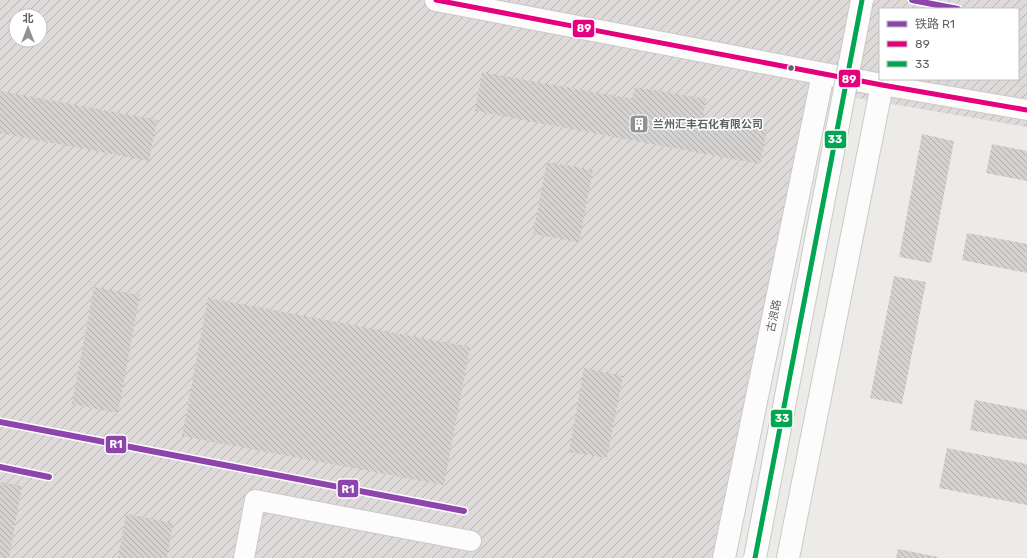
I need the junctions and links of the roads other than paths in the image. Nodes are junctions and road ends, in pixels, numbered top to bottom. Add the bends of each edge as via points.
1 (436, 0) edge
2 (862, 0) edge
3 (823, 74) junction
4 (882, 85) junction
5 (1027, 110) edge
6 (472, 541) dead end
7 (244, 558) edge
8 (724, 558) edge
9 (755, 558) edge
10 (788, 558) edge

1 - 3 street
2 - 9 street, bridge
3 - 4 street
3 - 8 street, 古浪路
4 - 5 street
4 - 10 street
6 - 7 street via 255,500

